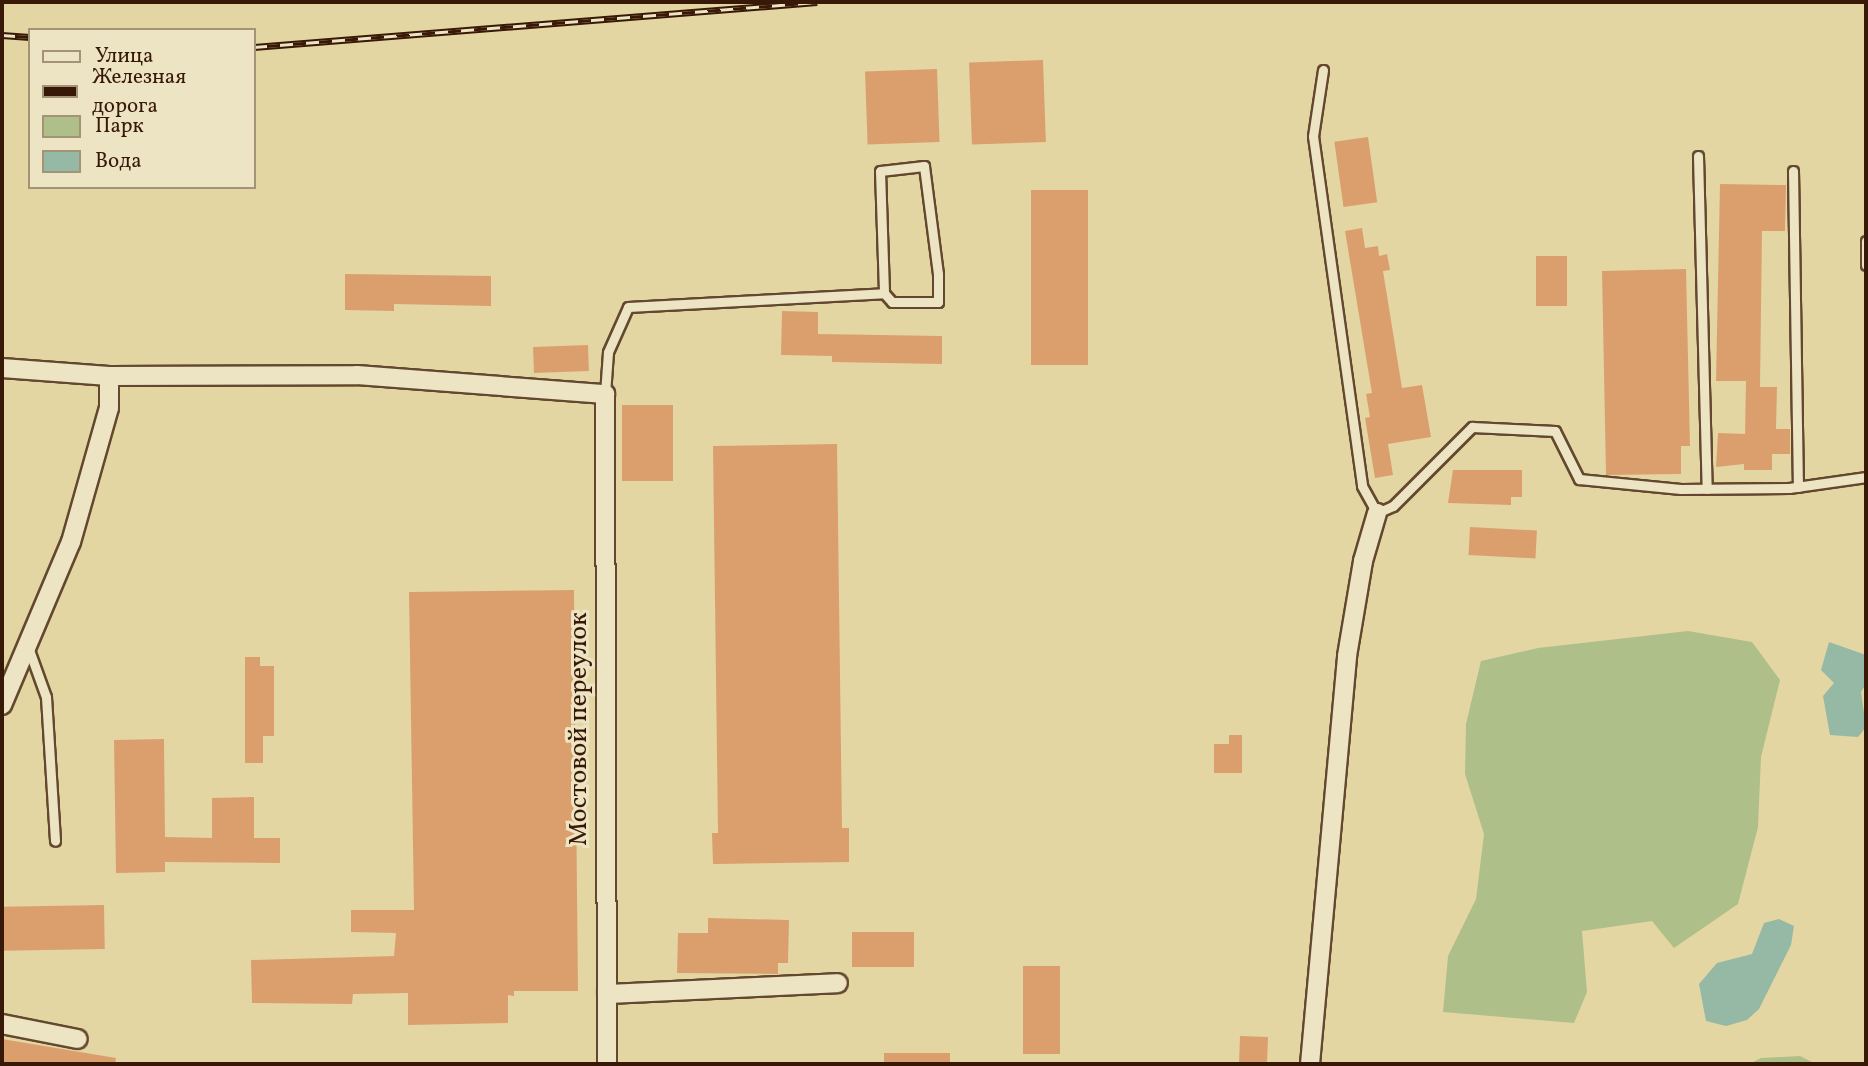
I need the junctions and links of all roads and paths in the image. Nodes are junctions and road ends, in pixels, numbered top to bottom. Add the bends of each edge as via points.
1 (1323, 70) dead end
2 (1698, 156) dead end
3 (1793, 171) dead end
4 (1866, 241) edge
5 (1866, 265) edge
6 (884, 293) junction
7 (2, 368) edge
8 (108, 376) junction
9 (605, 394) junction
10 (1866, 477) edge
11 (1798, 487) junction
12 (1707, 489) junction
13 (1377, 513) junction
14 (28, 647) junction
15 (2, 705) edge
16 (55, 841) dead end
17 (838, 983) dead end
18 (607, 994) junction
19 (2, 1024) edge
20 (78, 1039) dead end
21 (607, 1064) edge
22 (1310, 1064) edge

1 - 13 lane via 1313,136 1362,486
2 - 12 lane
3 - 11 lane
4 - 5 lane
6 - 6 lane via 892,302 938,302 923,166 880,172
6 - 9 lane via 628,307 608,352
7 - 8 street
8 - 9 street via 357,375
8 - 14 street via 109,408 71,542
9 - 18 street, Мостовой переулок
10 - 11 lane
11 - 12 lane
12 - 13 lane via 1579,479 1555,431 1472,427 1393,506
13 - 22 street via 1363,561 1347,656
14 - 15 street
14 - 16 lane via 47,696
17 - 18 street
18 - 21 street, Мостовой переулок
19 - 20 street

